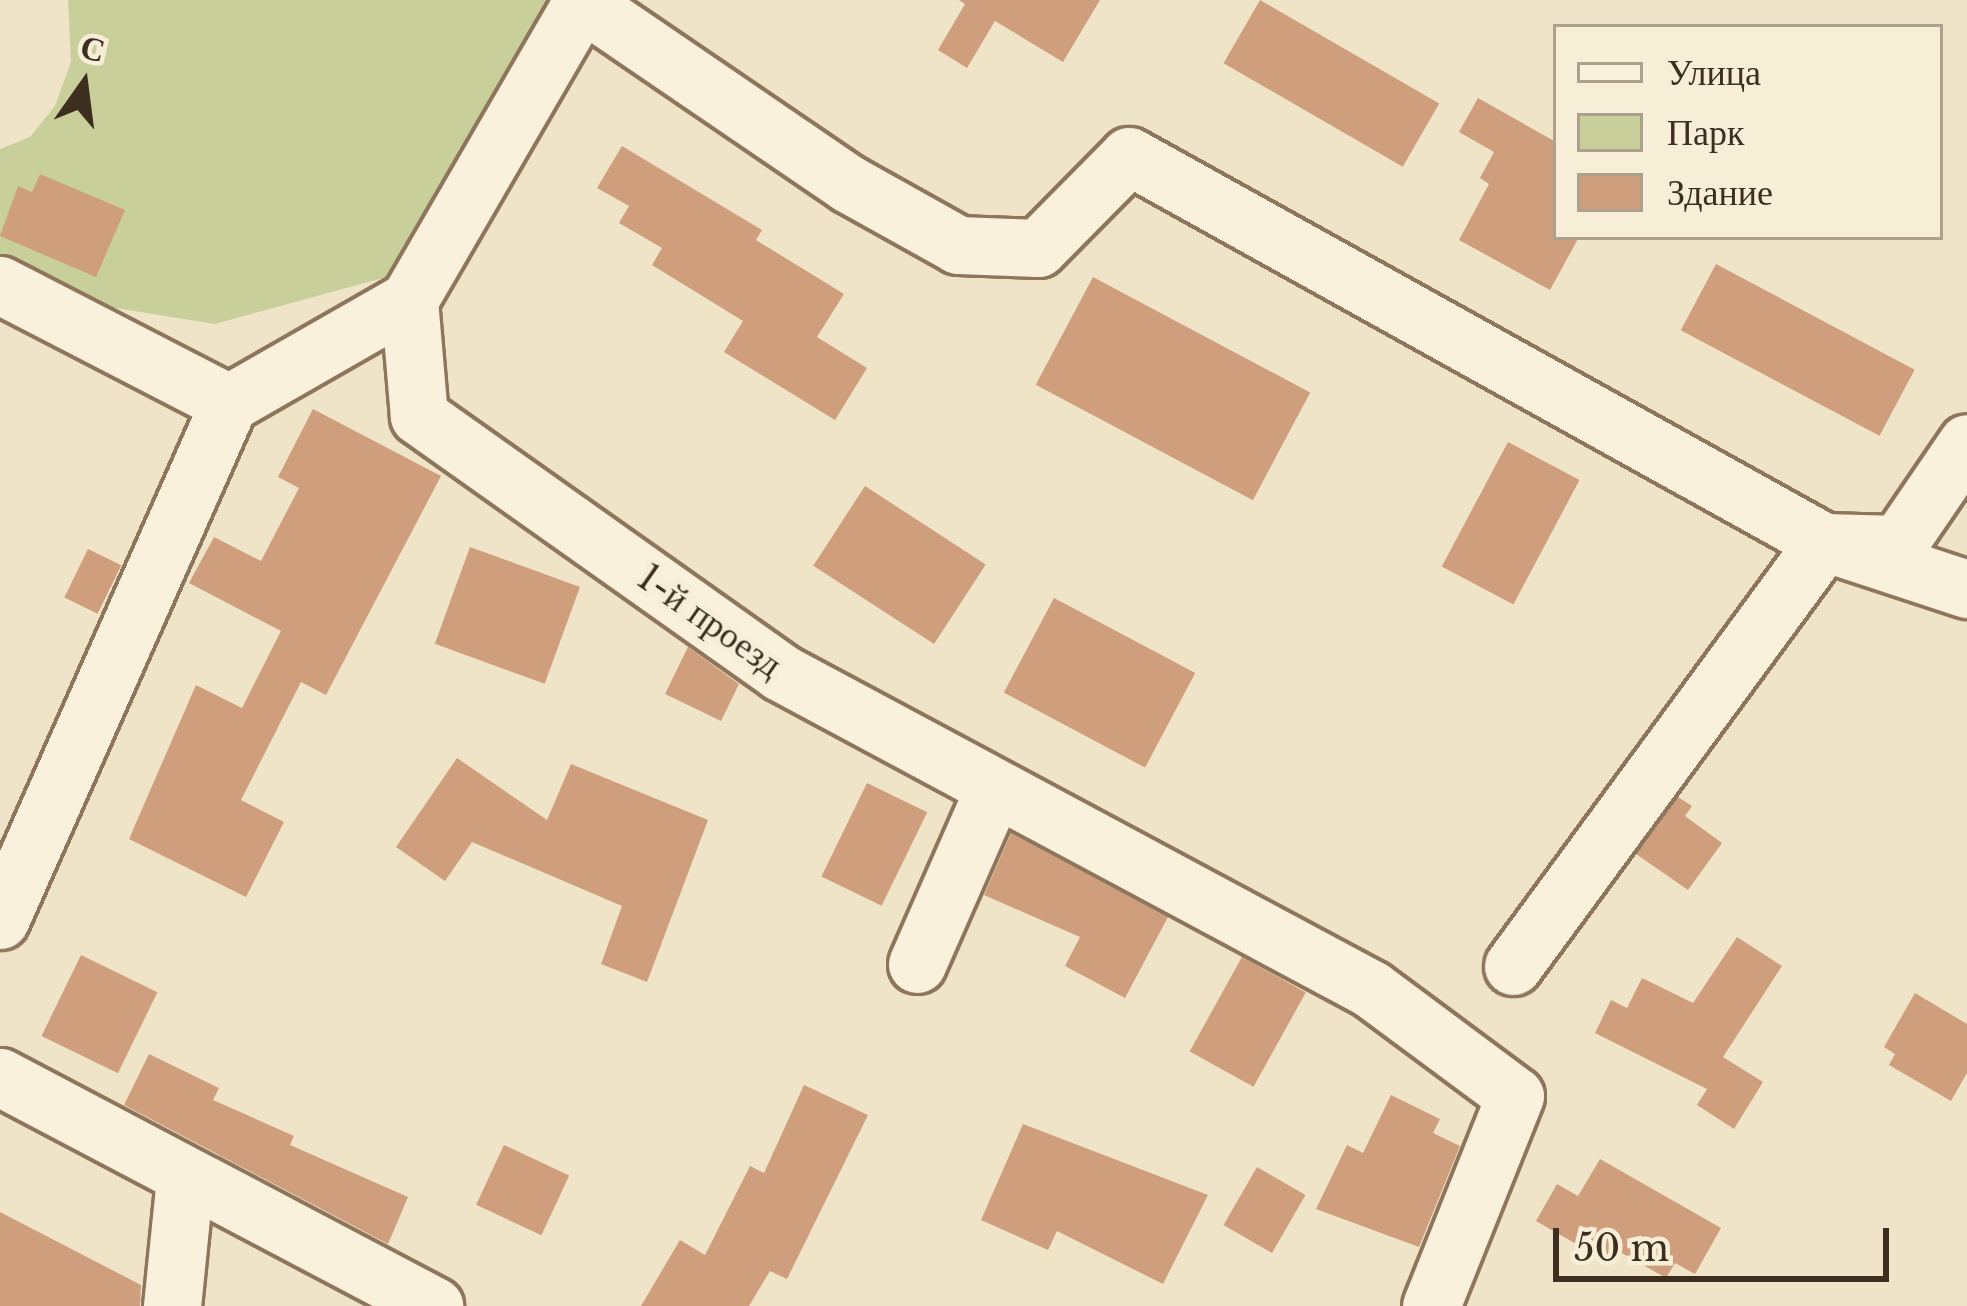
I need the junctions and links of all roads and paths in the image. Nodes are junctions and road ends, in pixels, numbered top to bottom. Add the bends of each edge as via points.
1 (582, 1) edge
2 (0, 285) edge
3 (409, 301) junction
4 (229, 403) junction
5 (1967, 443) edge
6 (1824, 542) junction
7 (1967, 590) edge
8 (993, 791) junction
9 (0, 920) edge
10 (917, 964) dead end
11 (1513, 966) dead end
12 (0, 1077) edge
13 (185, 1179) junction
14 (172, 1306) edge
15 (434, 1306) edge
16 (1431, 1306) edge

1 - 3 street
1 - 6 street via 849,184 958,245 1038,248 1129,156
2 - 4 street
3 - 4 street
3 - 8 street, 1-й проезд via 419,416 780,672
4 - 9 street
5 - 6 street via 1898,544
6 - 7 street
6 - 11 street
8 - 10 street
8 - 16 street, 1-й проезд via 1371,989 1515,1096
12 - 13 street
13 - 14 street
13 - 15 street

